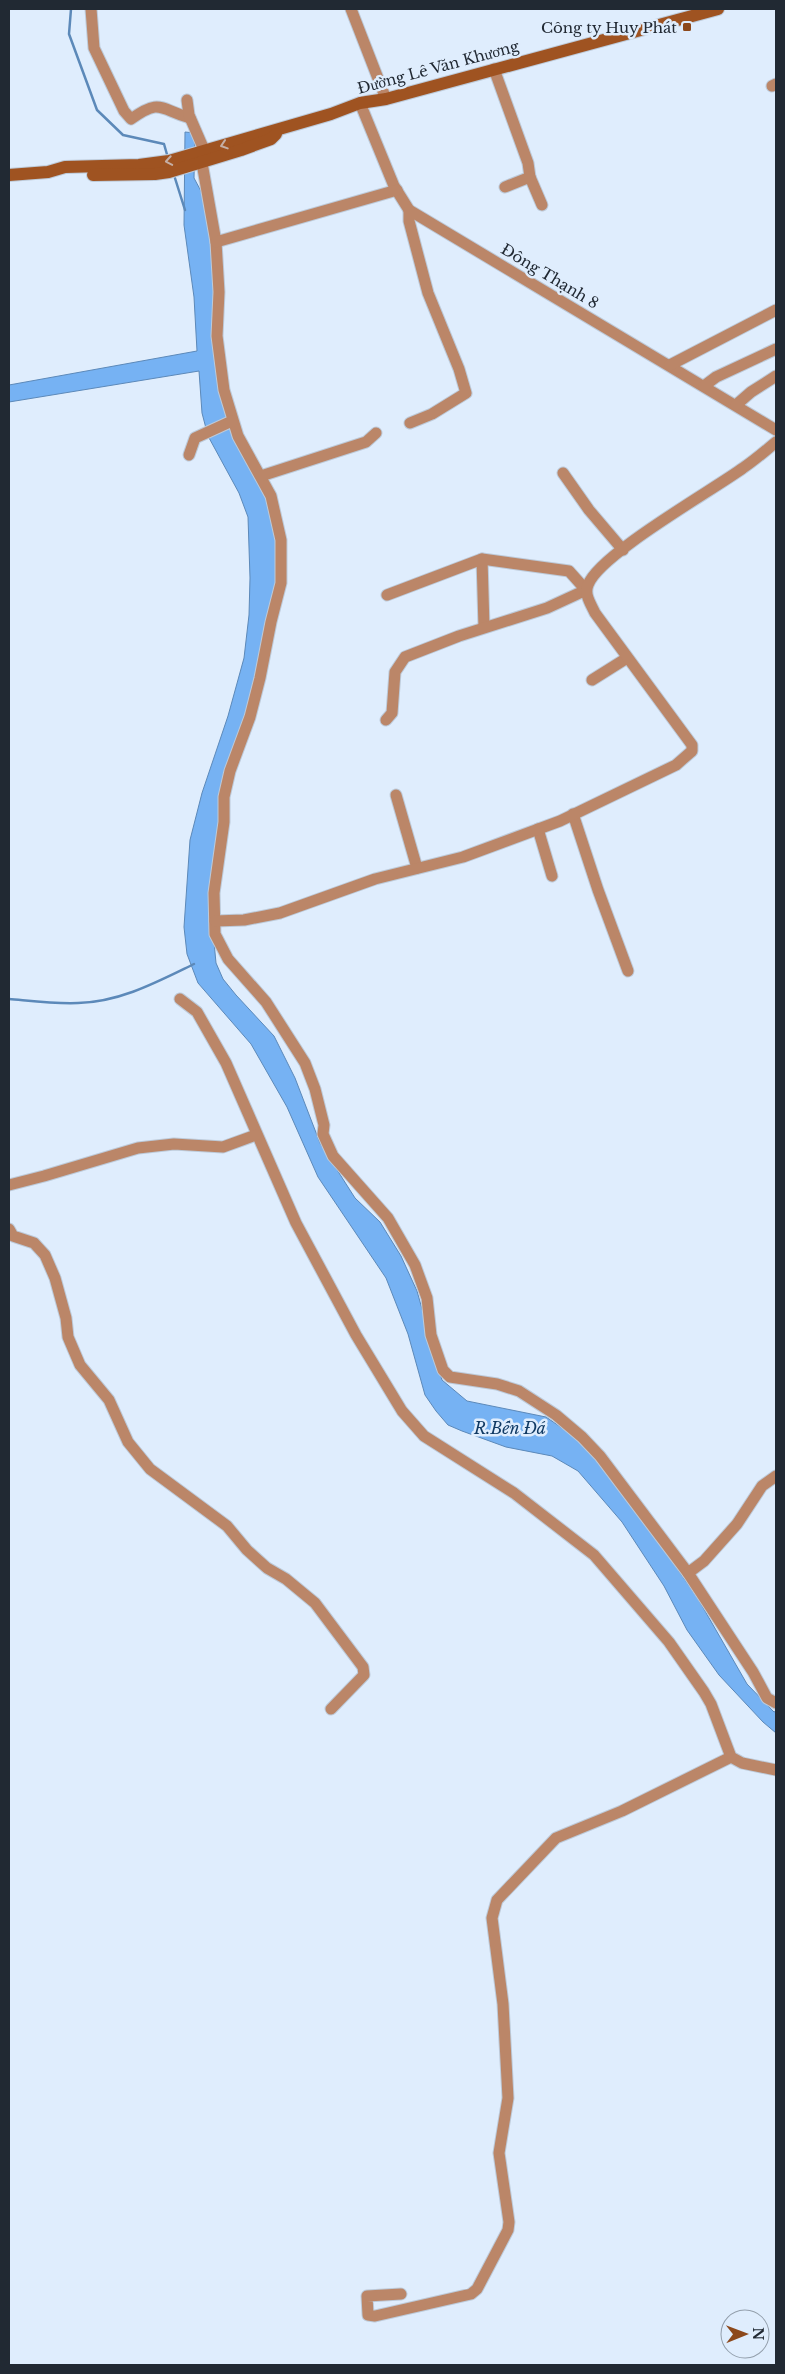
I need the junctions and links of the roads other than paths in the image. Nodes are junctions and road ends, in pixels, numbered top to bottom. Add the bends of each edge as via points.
1 (92, 9) edge
2 (351, 9) edge
3 (718, 9) edge
4 (494, 69) junction
5 (386, 99) junction
6 (187, 100) dead end
7 (360, 103) junction
8 (190, 118) junction
9 (201, 158) junction
10 (9, 175) edge
11 (530, 177) junction
12 (505, 187) dead end
13 (397, 190) junction
14 (542, 205) dead end
15 (409, 210) junction
16 (216, 242) junction
17 (776, 310) edge
18 (776, 349) edge
19 (670, 365) junction
20 (776, 376) edge
21 (704, 386) junction
22 (736, 405) junction
23 (231, 422) junction
24 (410, 423) dead end
25 (776, 430) edge
26 (376, 433) dead end
27 (776, 442) edge
28 (189, 455) dead end
29 (562, 473) dead end
30 (261, 476) junction
31 (623, 550) junction
32 (482, 560) junction
33 (586, 590) junction
34 (387, 595) dead end
35 (484, 627) junction
36 (627, 658) junction
37 (592, 680) dead end
38 (386, 720) dead end
39 (396, 795) dead end
40 (573, 814) junction
41 (538, 829) junction
42 (417, 868) junction
43 (552, 876) dead end
44 (215, 921) junction
45 (628, 971) dead end
46 (180, 999) dead end
47 (256, 1135) junction
48 (9, 1185) edge
49 (9, 1229) edge
50 (776, 1476) edge
51 (688, 1574) junction
52 (776, 1703) edge
53 (331, 1709) dead end
54 (731, 1757) junction
55 (776, 1770) edge
56 (401, 2294) dead end

1 - 8 street via 94,48 124,111 131,119 152,106 163,106
2 - 5 street
3 - 4 main road, Đường Lê Văn Khương
4 - 5 main road, Đường Lê Văn Khương
4 - 11 street via 528,163
5 - 7 main road, Đường Lê Văn Khương
6 - 8 street
7 - 9 main road, Đường Lê Văn Khương via 262,133
7 - 13 street, Đông Thạnh 8
8 - 9 street
9 - 10 main road, Đường Lê Văn Khương via 169,161 139,170
9 - 16 street
11 - 12 street
11 - 14 street
13 - 15 street, Đông Thạnh 8
13 - 16 street
15 - 19 street, Đông Thạnh 8
15 - 24 street via 428,294 466,393
16 - 23 street via 217,336
17 - 19 street
18 - 21 street via 716,377
19 - 21 street, Đông Thạnh 8
20 - 22 street
21 - 22 street, Đông Thạnh 8
22 - 25 street, Đông Thạnh 8
23 - 28 street via 195,438
23 - 30 street
26 - 30 street via 366,442
27 - 31 street via 744,468
29 - 31 street
30 - 44 street via 271,496 281,540 281,583 250,717 224,797 224,822 214,893
31 - 33 street via 600,568 588,582
32 - 33 street via 569,571
32 - 34 street
32 - 35 street
33 - 35 street via 547,608
33 - 36 street via 595,613
35 - 38 street via 405,657 394,672 392,713
36 - 37 street
36 - 40 street via 692,745 692,752 676,765
39 - 42 street
40 - 41 street
40 - 45 street
41 - 42 street via 463,857
41 - 43 street
42 - 44 street via 375,878 280,913 244,920
44 - 51 street via 215,934 228,958 266,1002 305,1063 324,1124 323,1134 334,1156 388,1218 415,1265 427,1298 431,1336 443,1370 450,1377 519,1391 556,1415 600,1456
46 - 47 street via 197,1012 226,1062
47 - 48 street via 223,1147 174,1144 138,1148
47 - 54 street via 300,1231 356,1335 402,1411 424,1436 514,1493 594,1555 669,1642 704,1692 712,1704
49 - 53 street via 13,1236 34,1243 45,1255 55,1278 68,1337 80,1365 108,1400 128,1442 150,1469 227,1526 267,1568 315,1603 363,1667 364,1674
50 - 51 street via 762,1486 736,1524 704,1561
51 - 52 street via 767,1698
54 - 55 street via 742,1763
54 - 56 street via 622,1811 556,1838 497,1900 492,1918 503,2004 508,2098 499,2153 508,2230 477,2289 471,2294 368,2315 367,2296

